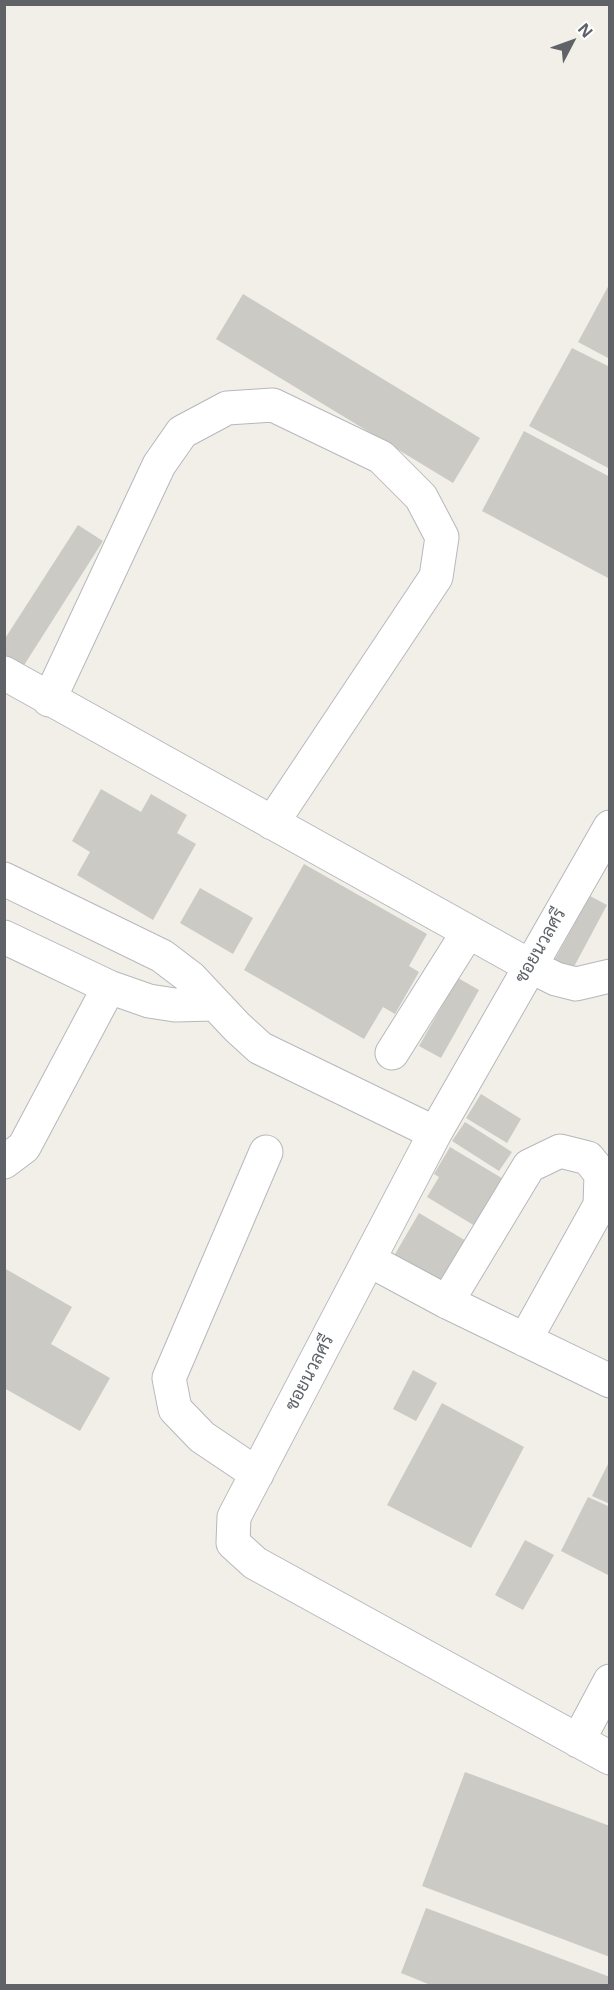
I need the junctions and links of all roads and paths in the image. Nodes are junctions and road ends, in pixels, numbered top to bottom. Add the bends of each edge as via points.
1 (4, 673) edge
2 (49, 699) junction
3 (272, 823) junction
4 (607, 838) edge
5 (4, 879) edge
6 (468, 932) junction
7 (4, 937) edge
8 (530, 966) junction
9 (609, 976) edge
10 (109, 987) junction
11 (213, 1004) junction
12 (392, 1053) dead end
13 (435, 1132) junction
14 (266, 1152) dead end
15 (4, 1162) edge
16 (369, 1260) junction
17 (447, 1302) junction
18 (525, 1340) junction
19 (609, 1381) edge
20 (256, 1474) junction
21 (609, 1681) edge
22 (578, 1741) junction
23 (609, 1758) edge

1 - 2 street
2 - 3 street
2 - 3 street via 159,465 182,432 227,408 273,405 381,457 421,497 441,537 436,578
3 - 6 street
4 - 8 street, ซอยนวลศรี
5 - 11 street via 162,956 191,978
6 - 8 street
6 - 12 street
7 - 10 street
8 - 9 street via 576,984
8 - 13 street, ซอยนวลศรี
10 - 11 street via 158,1003
10 - 15 street via 24,1147
11 - 13 street via 260,1048
13 - 16 street, ซอยนวลศรี
14 - 20 street via 170,1378 175,1409 202,1437
16 - 17 street
16 - 20 street, ซอยนวลศรี
17 - 18 street
17 - 18 street via 529,1167 560,1151 588,1158 601,1174 600,1205
18 - 19 street
20 - 22 street, ซอยนวลศรี via 233,1526 233,1543 255,1563
21 - 22 street
22 - 23 street, ซอยนวลศรี

